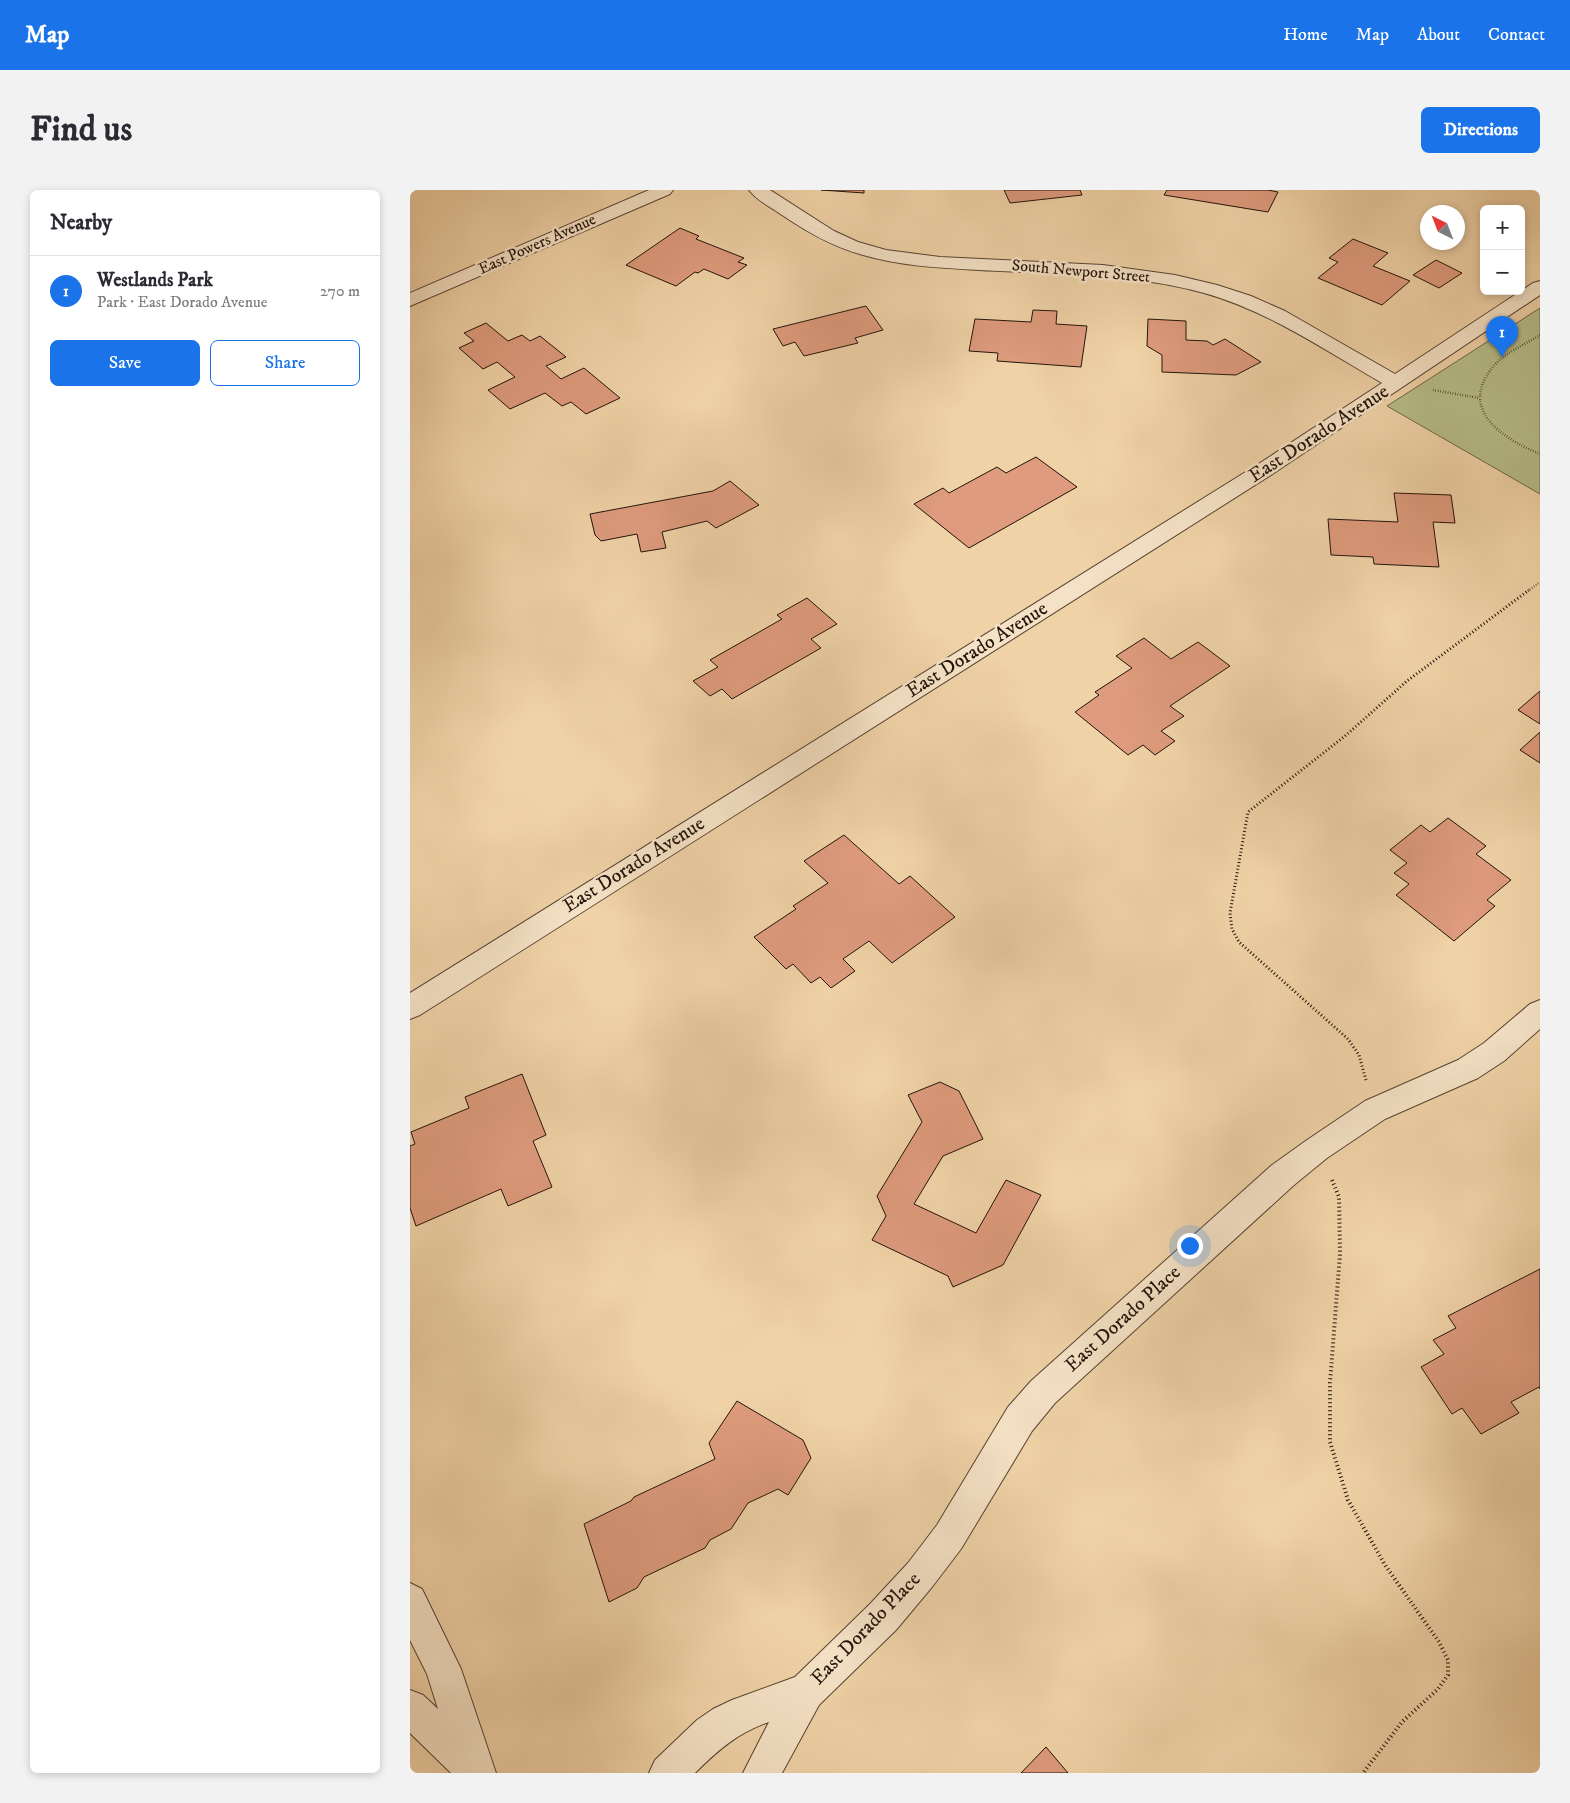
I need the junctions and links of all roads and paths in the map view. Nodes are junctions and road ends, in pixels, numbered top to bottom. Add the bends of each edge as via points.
1 (664, 190) edge
2 (758, 190) edge
3 (1540, 287) edge
4 (410, 300) edge
5 (1540, 335) edge
6 (1398, 383) junction
7 (1479, 398) junction
8 (1540, 454) edge
9 (410, 1007) edge
10 (1540, 1012) edge
11 (410, 1601) edge
12 (806, 1692) junction
13 (410, 1708) edge
14 (476, 1772) edge
15 (668, 1773) edge
16 (762, 1773) edge

1 - 4 street, East Powers Avenue
2 - 6 street, South Newport Street via 836,240 884,256 1106,271 1164,278 1212,289 1278,315
3 - 6 street, East Dorado Avenue
5 - 7 path via 1492,369 1480,386
6 - 7 path
6 - 9 street, East Dorado Avenue
7 - 8 path via 1487,419 1498,432 1520,447
10 - 12 street, East Dorado Place via 1494,1052 1468,1069 1375,1110 1317,1149 1283,1175 1074,1363 1020,1419 949,1537 920,1575 884,1617
11 - 14 street via 443,1669
12 - 15 street, East Dorado Place via 725,1723
12 - 16 street, East Dorado Place
13 - 14 street

